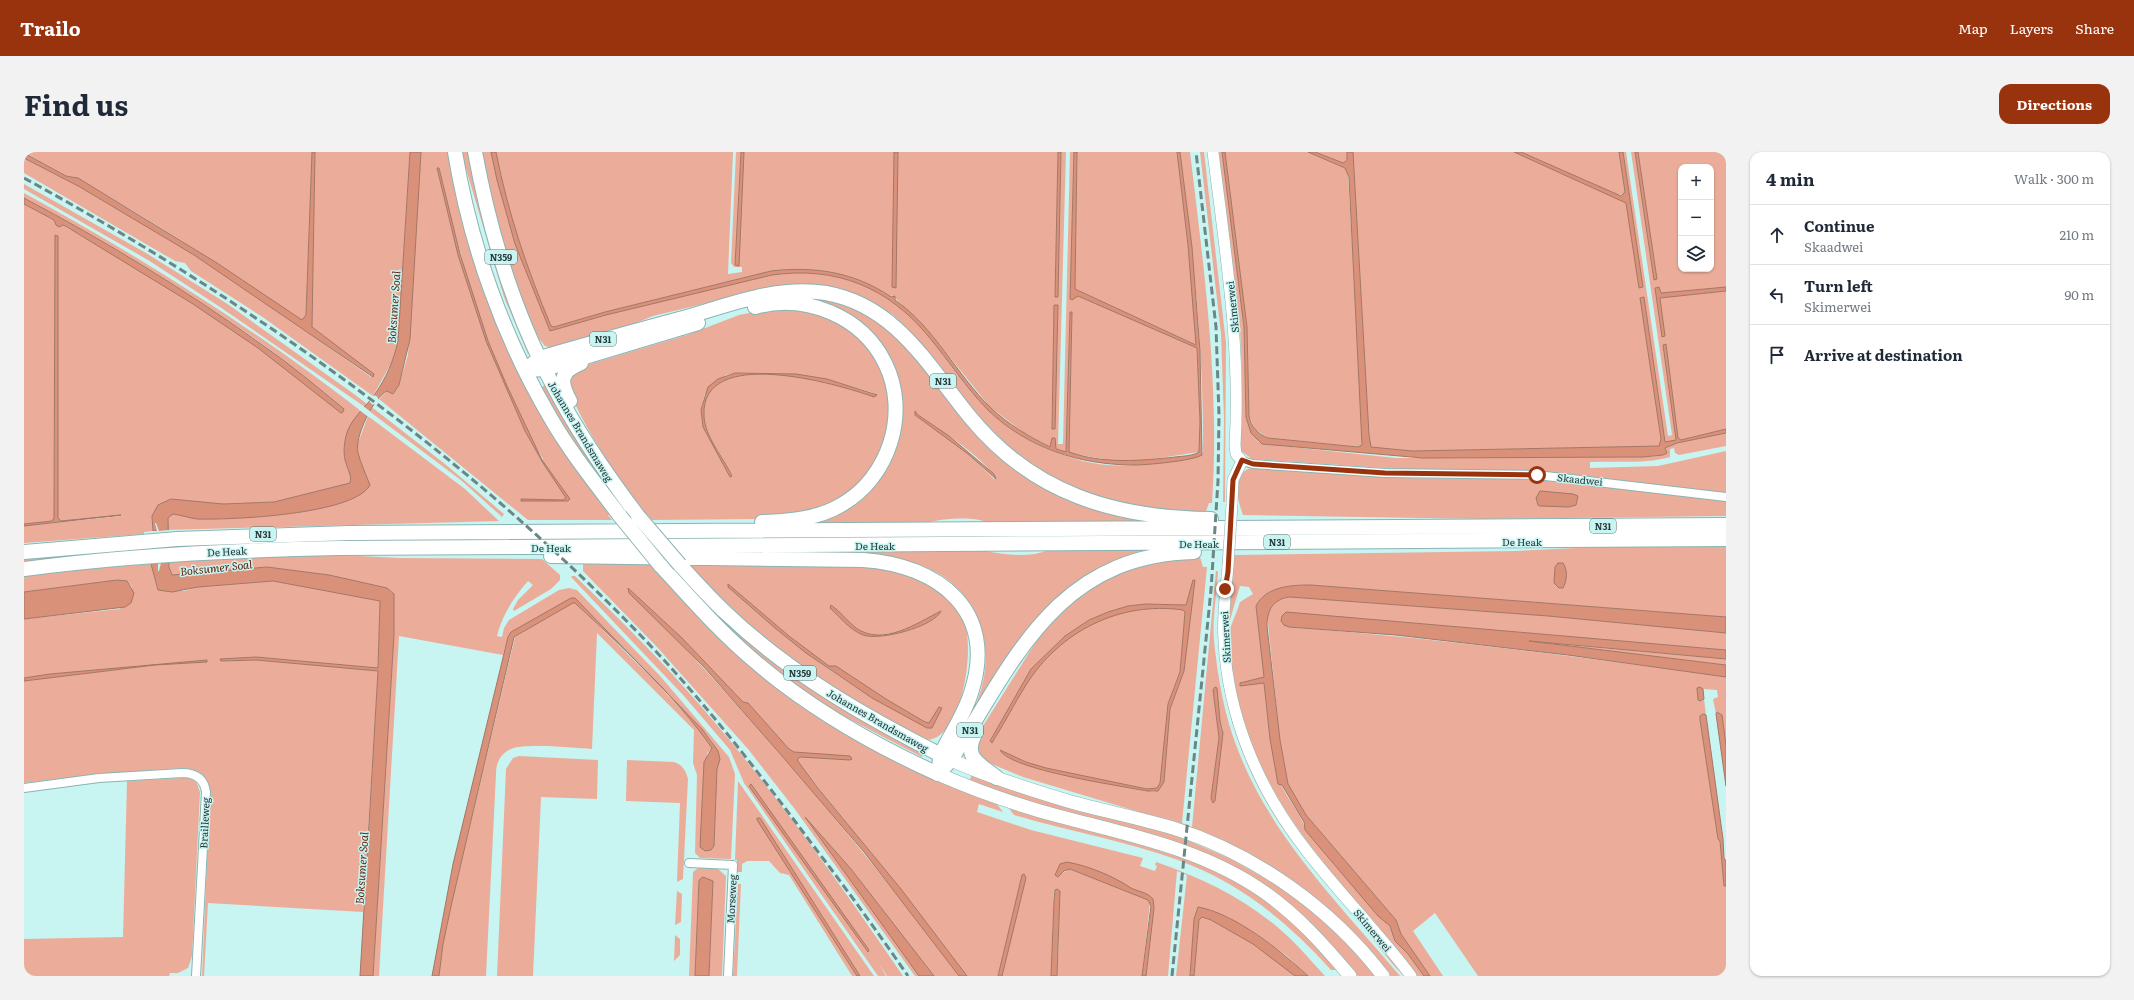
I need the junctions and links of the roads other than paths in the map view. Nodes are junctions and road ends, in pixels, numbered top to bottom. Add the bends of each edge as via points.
1 (455, 152) edge
2 (475, 152) edge
3 (1213, 152) edge
4 (596, 354) junction
5 (542, 364) junction
6 (525, 370) junction
7 (576, 426) junction
8 (1242, 460) junction
9 (1726, 497) edge
10 (1726, 525) edge
11 (1318, 527) junction
12 (653, 531) junction
13 (1726, 539) edge
14 (1319, 542) junction
15 (494, 547) junction
16 (24, 552) edge
17 (24, 569) edge
18 (988, 700) junction
19 (946, 758) junction
20 (938, 774) junction
21 (997, 778) junction
22 (24, 788) edge
23 (689, 863) dead end
24 (196, 976) edge
25 (728, 976) edge
26 (1350, 976) edge
27 (1383, 976) edge
28 (1411, 976) edge

1 - 6 highway, Johannes Brandsmaweg / N359 via 471,223 489,281
2 - 5 highway, Johannes Brandsmaweg / N359 via 489,218 503,264
3 - 8 street, Skimerwei via 1235,323 1236,454
4 - 5 highway, N31
4 - 7 highway, N31 via 570,368 564,377 564,389 575,410
4 - 12 highway, N31 via 758,306 790,303 824,309 855,326 878,351 886,364 895,403 896,422 885,458 877,473 856,495 840,506 790,520 676,524
5 - 6 highway
5 - 7 highway, Johannes Brandsmaweg / N359
5 - 11 highway, N31 via 659,323 771,294 803,291 824,293 858,302 887,320 918,350 970,418 1000,448 1019,464 1064,492 1137,514 1185,518 1290,520
6 - 20 highway, Johannes Brandsmaweg / N359, bridge via 550,418 580,463 660,565 714,623 776,678 847,726 886,749
7 - 19 highway, Johannes Brandsmaweg / N359, bridge via 598,462 638,516 726,613 788,665 856,710
8 - 9 street, Skaadwei via 1253,464 1385,473 1537,475
8 - 28 street, Skimerwei, bridge via 1233,480 1223,618 1228,675 1240,728 1255,767 1281,815 1306,851
10 - 11 highway, De Heak / N31
11 - 12 highway, De Heak / N31
12 - 16 highway, De Heak / N31 via 341,533 145,540
13 - 14 highway, De Heak / N31
14 - 15 highway, De Heak / N31
14 - 18 highway, N31 via 1279,549 1178,552 1127,564 1092,580 1059,603 1034,630
15 - 17 highway, De Heak / N31 via 177,553
15 - 19 highway, N31 via 514,554 584,557 863,560 918,570 938,581 959,601 971,620 976,641 976,671 972,691
18 - 19 highway, N31
18 - 21 highway, N31 via 983,719 969,748 973,758
19 - 20 highway
19 - 21 main road, Johannes Brandsmaweg / N359
20 - 26 main road, Johannes Brandsmaweg / N359 via 992,796 1174,847 1223,868 1290,911 1318,938
21 - 27 main road, Johannes Brandsmaweg via 1071,802 1173,829 1233,853 1302,896 1355,944
22 - 24 street, Brailleweg via 99,778 182,773 192,774 200,779 206,792
23 - 25 street, Morseweg via 733,865

